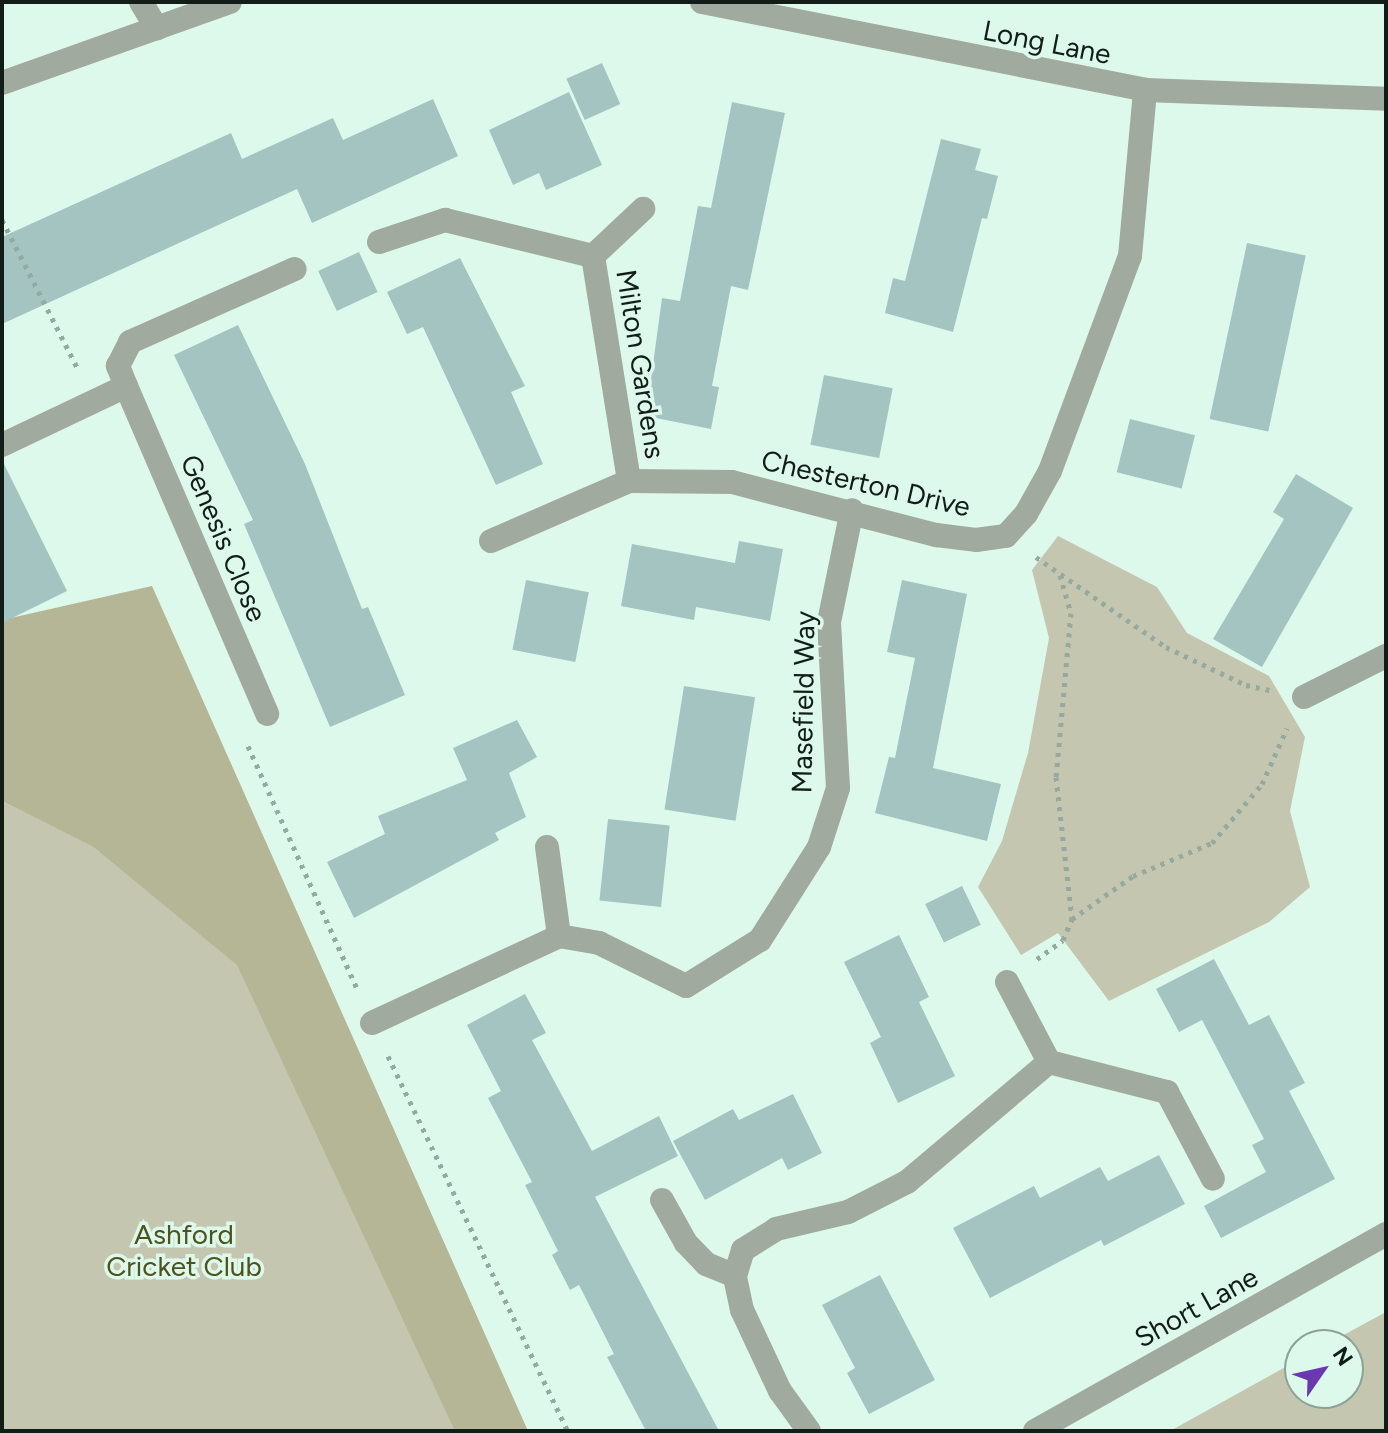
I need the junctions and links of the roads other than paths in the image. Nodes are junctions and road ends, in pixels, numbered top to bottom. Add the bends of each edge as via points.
1 (141, 2) edge
2 (230, 2) edge
3 (702, 2) edge
4 (157, 29) junction
5 (2, 83) edge
6 (1145, 90) junction
7 (1386, 99) edge
8 (643, 209) dead end
9 (379, 242) dead end
10 (593, 256) junction
11 (295, 269) dead end
12 (126, 386) junction
13 (2, 445) edge
14 (629, 481) junction
15 (852, 510) junction
16 (491, 541) dead end
17 (1386, 656) edge
18 (1304, 697) road end
19 (267, 714) dead end
20 (547, 847) dead end
21 (559, 936) junction
22 (1007, 982) road end
23 (372, 1023) road end
24 (1049, 1062) junction
25 (1213, 1179) dead end
26 (662, 1200) dead end
27 (1386, 1234) edge
28 (735, 1276) junction
29 (809, 1431) edge
30 (1035, 1431) edge

1 - 4 street
2 - 4 street
3 - 6 street, Long Lane
4 - 5 street
6 - 7 street, Long Lane
6 - 15 street, Chesterton Drive via 1130,256 1050,471 1026,514 1006,536 976,540 936,535
8 - 10 street, Milton Gardens
9 - 10 street, Milton Gardens via 445,220
10 - 14 street, Milton Gardens
11 - 12 street, Genesis Close via 130,342 118,366
12 - 13 street
12 - 19 street, Genesis Close
14 - 15 street, Chesterton Drive via 732,482
14 - 16 street, Chesterton Drive
15 - 21 street, Masefield Way via 829,622 838,788 819,847 760,940 686,986 599,943
17 - 18 street
20 - 21 street
21 - 23 street
22 - 24 street
24 - 25 street via 1167,1092
24 - 28 street via 907,1182 848,1212 776,1229 743,1250
26 - 28 street via 686,1243 706,1264
27 - 30 street, Short Lane
28 - 29 street via 742,1310 774,1378

